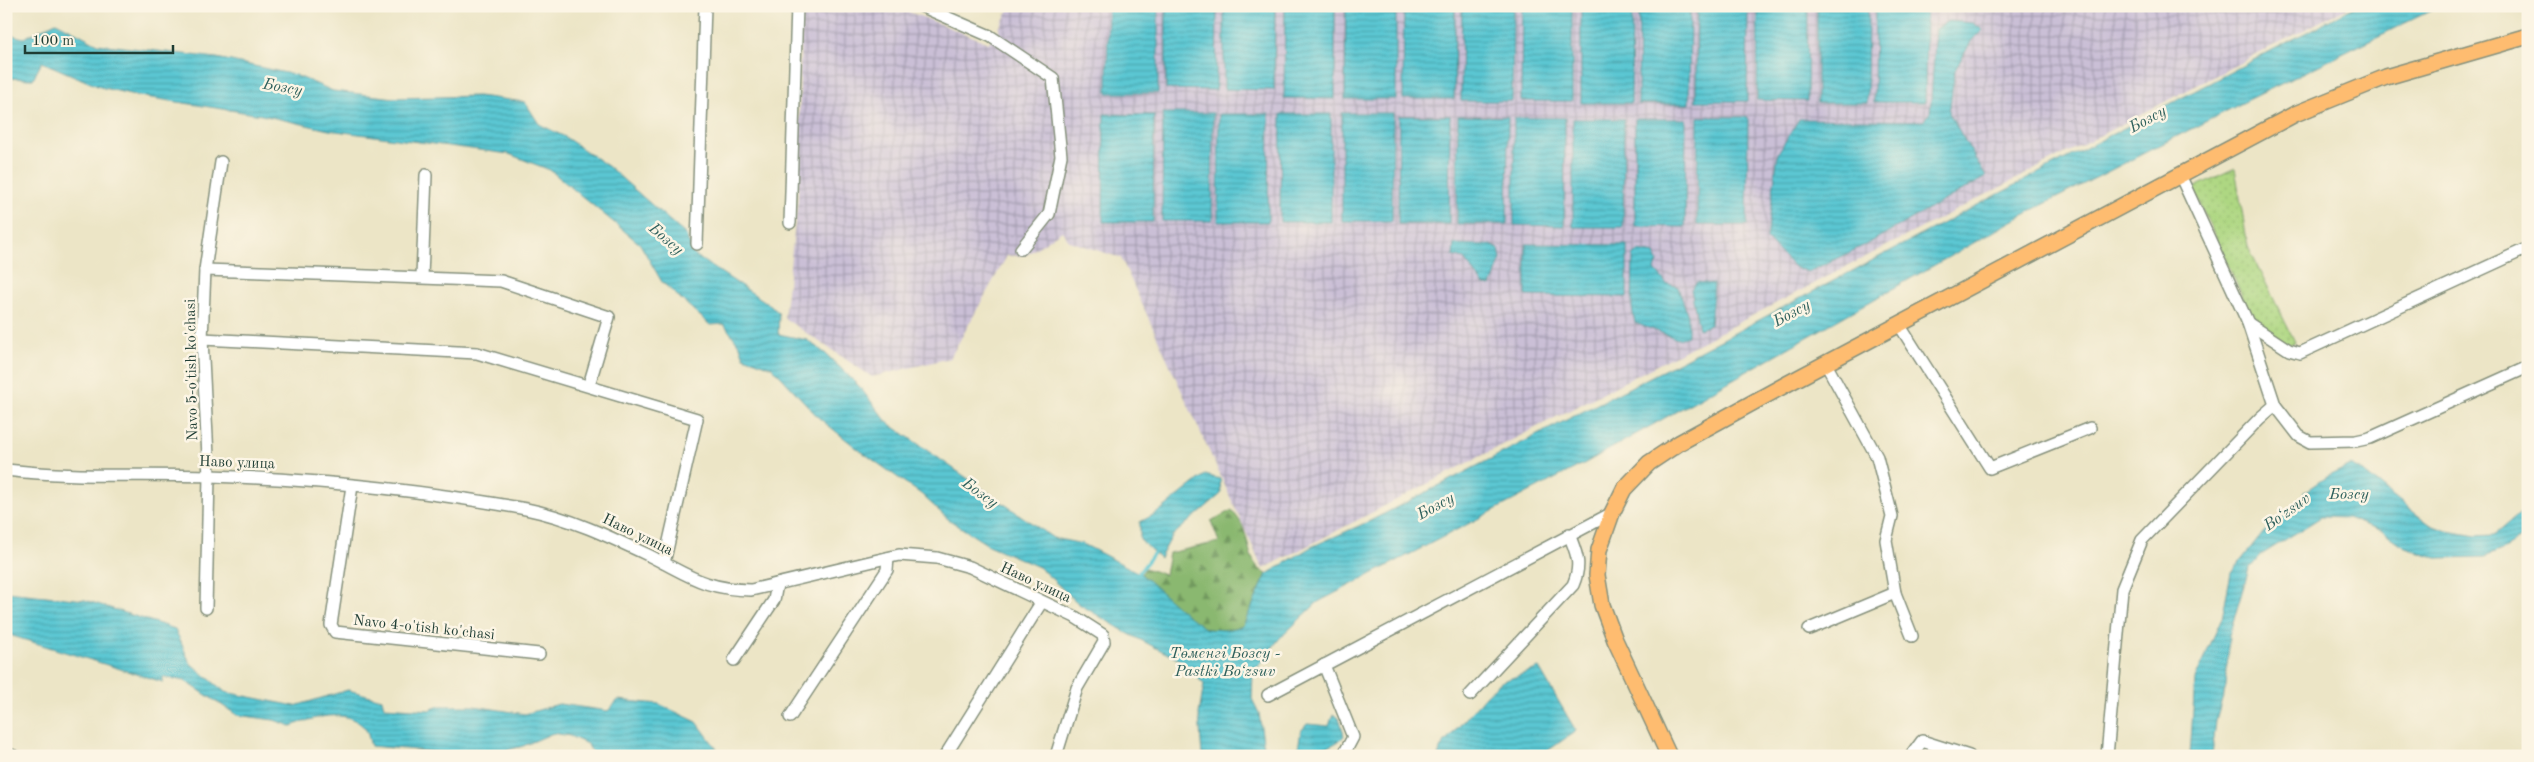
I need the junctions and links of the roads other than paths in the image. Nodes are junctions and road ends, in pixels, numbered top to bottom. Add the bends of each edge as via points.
1 (705, 6) edge
2 (797, 6) edge
3 (921, 6) edge
4 (2528, 36) edge
5 (221, 162) dead end
6 (2180, 175) junction
7 (426, 176) dead end
8 (790, 223) dead end
9 (697, 244) dead end
10 (2528, 248) edge
11 (1021, 250) dead end
12 (205, 270) junction
13 (422, 278) junction
14 (2248, 323) junction
15 (1900, 326) junction
16 (202, 339) junction
17 (1826, 364) junction
18 (2528, 367) edge
19 (589, 385) junction
20 (2275, 405) junction
21 (2090, 428) dead end
22 (6, 470) edge
23 (209, 476) junction
24 (352, 486) junction
25 (1612, 513) junction
26 (1569, 534) junction
27 (888, 558) junction
28 (664, 563) junction
29 (777, 584) junction
30 (1895, 593) junction
31 (1041, 602) junction
32 (206, 608) dead end
33 (1809, 629) dead end
34 (1912, 636) dead end
35 (539, 654) dead end
36 (734, 660) dead end
37 (1324, 665) junction
38 (1268, 695) dead end
39 (1470, 695) dead end
40 (790, 717) dead end
41 (6, 753) edge
42 (14, 756) edge
43 (946, 756) edge
44 (1056, 756) edge
45 (1344, 756) edge
46 (1669, 756) edge
47 (1911, 756) edge
48 (1969, 756) edge
49 (2107, 756) edge

1 - 9 street
2 - 8 street
3 - 11 street via 990,36 1053,78 1061,156 1049,214
4 - 6 main road via 2355,88 2295,114
5 - 12 street, Navo 5-o'tish ko'chasi
6 - 14 street
6 - 15 main road
7 - 13 street
10 - 14 street via 2300,352 2289,350
12 - 13 street
12 - 16 street, Navo 5-o'tish ko'chasi
13 - 19 street via 501,281 609,317
14 - 20 street
15 - 17 main road
15 - 21 street via 1990,468
16 - 19 street via 478,353
16 - 23 street, Navo 5-o'tish ko'chasi
17 - 25 main road via 1664,453 1636,475 1624,489
17 - 30 street via 1877,457 1892,516 1886,540
18 - 20 street via 2370,438 2356,441 2310,442 2299,436
19 - 28 street via 697,419
20 - 49 street via 2142,540 2122,589
22 - 23 street, Наво улица
23 - 24 street, Наво улица via 288,479
23 - 32 street, Navo 5-o'tish ko'chasi
24 - 28 street, Наво улица via 436,494 572,520
24 - 35 street, Navo 4-o'tish ko'chasi via 331,625 335,632
25 - 26 street
25 - 46 main road via 1597,560 1600,598 1615,640
26 - 37 street
26 - 39 street via 1578,557 1579,571 1573,585
27 - 29 street, Наво улица
27 - 31 street, Наво улица via 899,555 936,558 970,567
27 - 40 street via 887,570
28 - 29 street, Наво улица via 698,582 728,590 751,590
29 - 36 street via 774,600
30 - 33 street
30 - 34 street
31 - 43 street
31 - 44 street, Наво улица via 1075,617 1100,632 1105,639 1077,688
37 - 38 street
37 - 45 street via 1353,737
41 - 42 street
47 - 48 street via 1922,741

